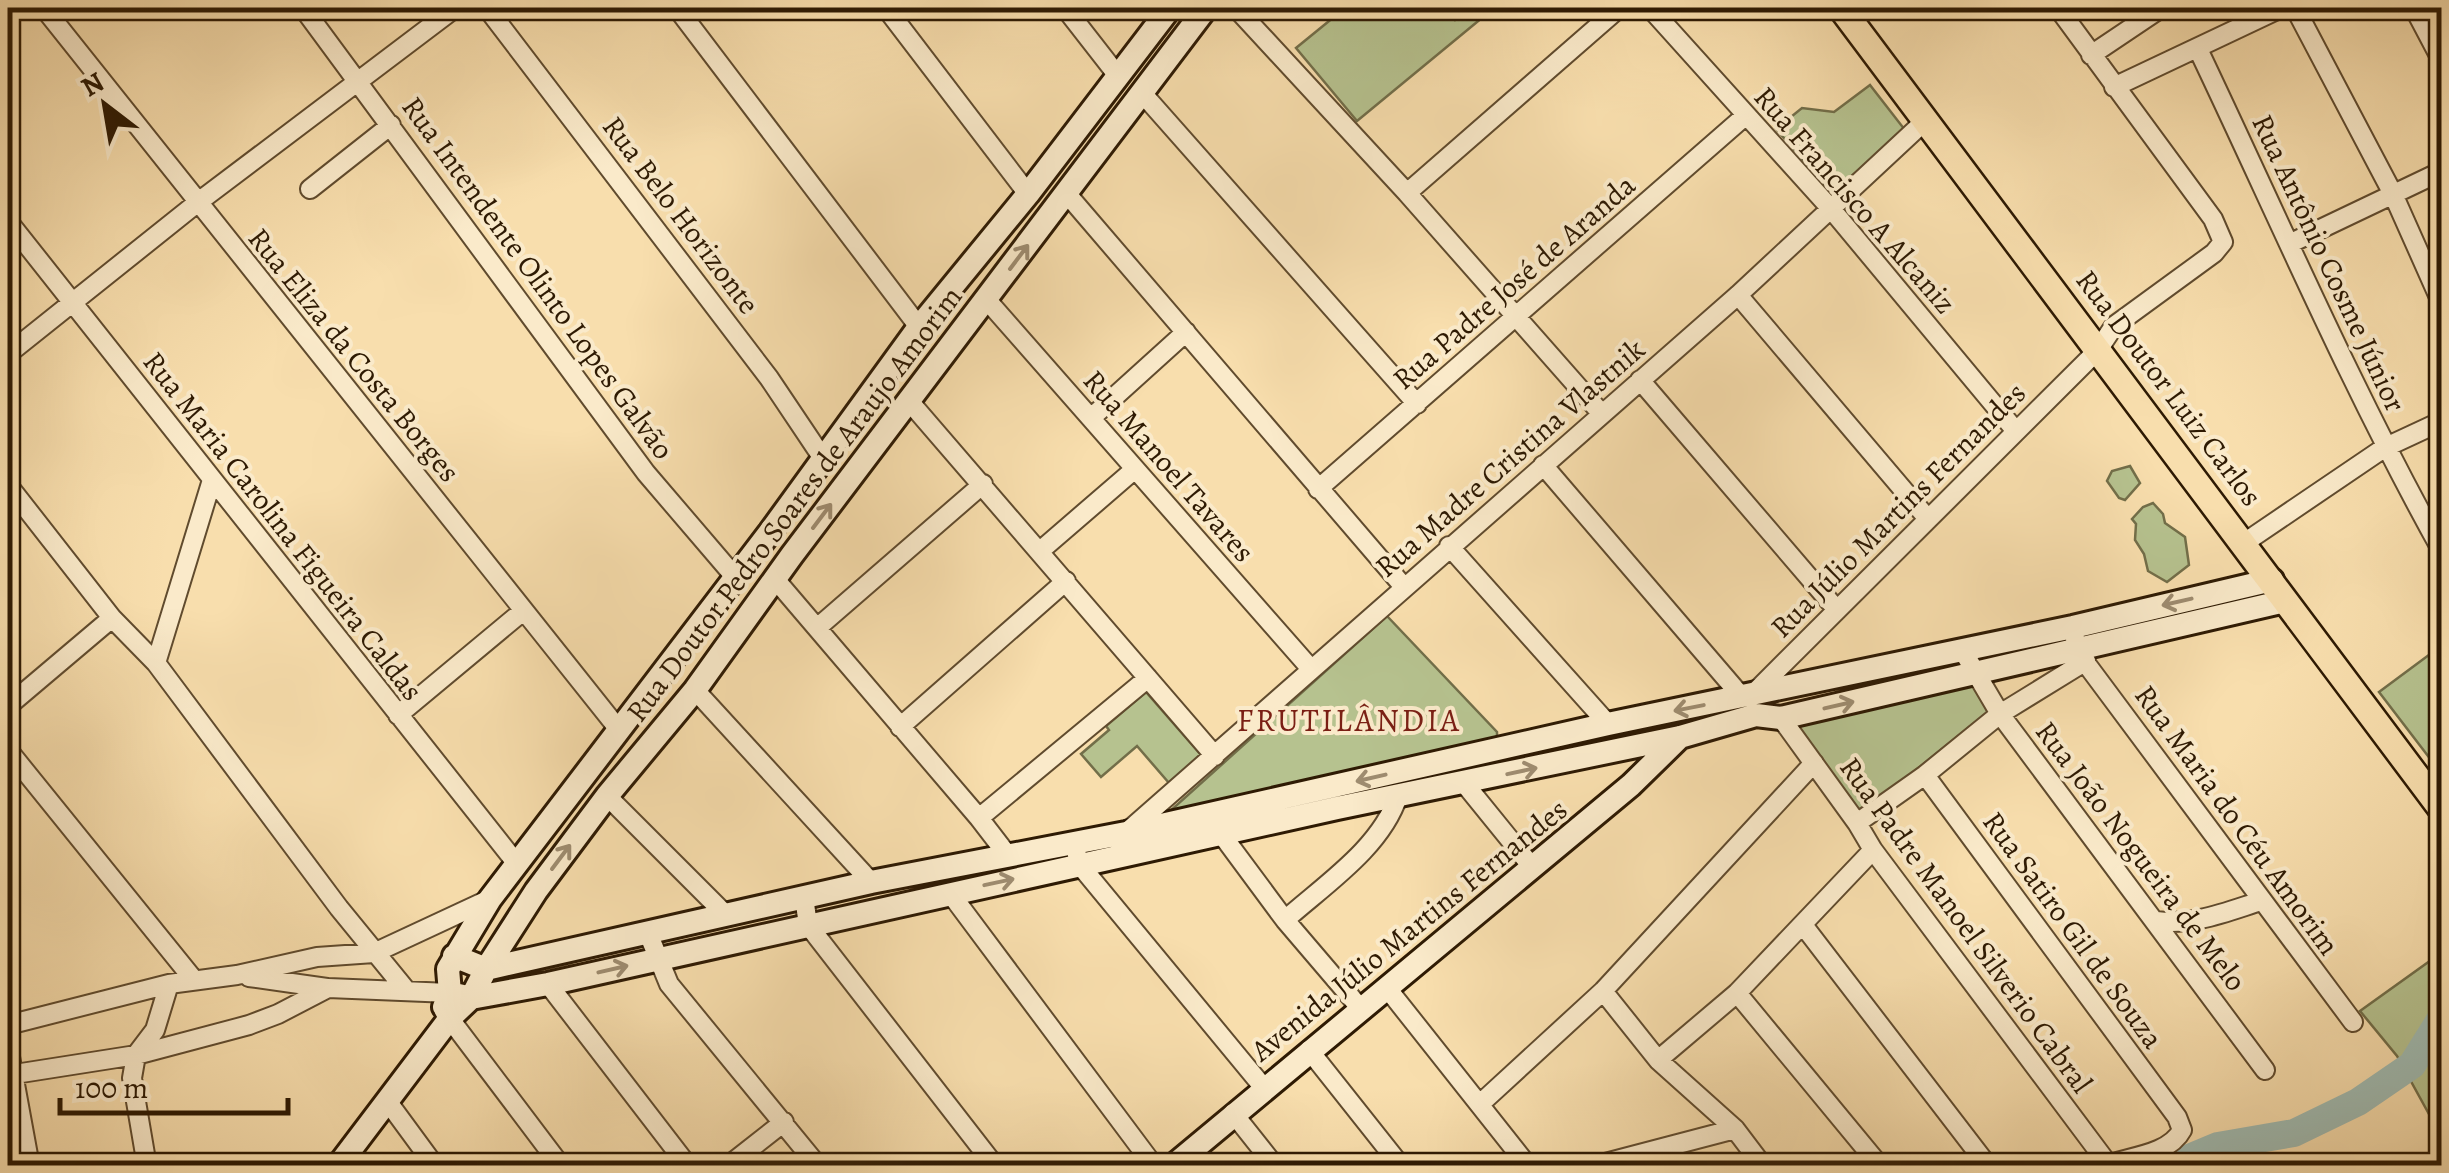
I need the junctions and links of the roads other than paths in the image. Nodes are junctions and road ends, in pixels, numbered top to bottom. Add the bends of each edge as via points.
1 (302, 8) edge
2 (455, 8) edge
3 (487, 8) edge
4 (676, 8) edge
5 (886, 8) edge
6 (1065, 8) edge
7 (1170, 8) edge
8 (1206, 8) edge
9 (1236, 8) edge
10 (1619, 8) edge
11 (1650, 8) edge
12 (1841, 8) edge
13 (2058, 8) edge
14 (2161, 8) edge
15 (2281, 8) edge
16 (2295, 8) edge
17 (2414, 8) edge
18 (47, 12) dead end
19 (2198, 49) junction
20 (2091, 56) junction
21 (2442, 61) edge
22 (1118, 76) junction
23 (360, 81) junction
24 (2114, 86) junction
25 (1143, 94) junction
26 (1745, 116) junction
27 (1926, 120) junction
28 (391, 125) junction
29 (1076, 130) junction
30 (1101, 147) junction
31 (2442, 170) edge
32 (310, 189) dead end
33 (1407, 192) junction
34 (1028, 194) junction
35 (1066, 194) junction
36 (2393, 194) junction
37 (197, 203) junction
38 (1832, 210) junction
39 (8, 221) edge
40 (2292, 244) junction
41 (1738, 295) junction
42 (986, 299) junction
43 (72, 304) junction
44 (2442, 304) edge
45 (1516, 317) junction
46 (919, 327) junction
47 (1186, 332) junction
48 (2098, 350) junction
49 (8, 354) edge
50 (1640, 380) junction
51 (909, 401) junction
52 (1417, 404) junction
53 (1602, 413) junction
54 (1091, 418) junction
55 (2442, 421) edge
56 (2015, 430) junction
57 (2384, 448) junction
58 (824, 460) junction
59 (1543, 465) junction
60 (1136, 469) junction
61 (212, 480) junction
62 (8, 484) edge
63 (983, 484) junction
64 (1318, 489) junction
65 (1928, 518) junction
66 (770, 532) junction
67 (2244, 543) junction
68 (1449, 546) junction
69 (1040, 551) junction
70 (2442, 551) edge
71 (792, 555) junction
72 (735, 577) junction
73 (775, 579) junction
74 (1066, 582) junction
75 (1404, 588) junction
76 (2278, 590) junction
77 (1837, 610) junction
78 (524, 611) junction
79 (112, 618) junction
80 (817, 628) junction
81 (2078, 646) junction
82 (1964, 651) junction
83 (156, 664) junction
84 (1311, 669) junction
85 (1975, 674) junction
86 (1148, 678) junction
87 (695, 690) junction
88 (1750, 703) junction
89 (8, 706) edge
90 (2000, 714) junction
91 (398, 715) junction
92 (1781, 718) junction
93 (1608, 724) junction
94 (900, 727) junction
95 (620, 731) junction
96 (1680, 736) junction
97 (8, 750) edge
98 (1215, 756) junction
99 (1814, 763) junction
100 (1925, 775) junction
101 (1464, 783) junction
102 (607, 796) junction
103 (1398, 796) junction
104 (1332, 798) junction
105 (2442, 810) edge
106 (979, 818) junction
107 (1858, 822) junction
108 (1126, 832) junction
109 (1222, 836) junction
110 (1873, 850) junction
111 (1077, 853) junction
112 (1008, 857) junction
113 (517, 864) junction
114 (1533, 868) junction
115 (870, 882) junction
116 (950, 893) junction
117 (804, 897) junction
118 (490, 899) junction
119 (2261, 901) junction
120 (726, 914) junction
121 (1285, 920) junction
122 (2156, 921) junction
123 (808, 925) junction
124 (1803, 925) junction
125 (648, 932) junction
126 (374, 953) junction
127 (454, 956) junction
128 (657, 960) junction
129 (486, 969) junction
130 (237, 976) junction
131 (194, 980) junction
132 (168, 984) junction
133 (548, 984) junction
134 (328, 988) junction
135 (1387, 988) junction
136 (406, 990) junction
137 (1603, 992) junction
138 (1737, 993) junction
139 (454, 1005) junction
140 (1361, 1009) junction
141 (2353, 1022) dead end
142 (8, 1025) edge
143 (8, 1046) edge
144 (1308, 1050) junction
145 (136, 1056) junction
146 (1658, 1060) junction
147 (2265, 1070) dead end
148 (15, 1074) junction
149 (1264, 1088) junction
150 (388, 1102) junction
151 (1480, 1104) junction
152 (1233, 1113) junction
153 (784, 1122) junction
154 (1734, 1130) junction
155 (2106, 1164) edge
156 (30, 1166) edge
157 (147, 1166) edge
158 (338, 1166) edge
159 (435, 1166) edge
160 (562, 1166) edge
161 (688, 1166) edge
162 (728, 1166) edge
163 (818, 1166) edge
164 (995, 1166) edge
165 (1154, 1166) edge
166 (1172, 1166) edge
167 (1275, 1166) edge
168 (1402, 1166) edge
169 (1528, 1166) edge
170 (1594, 1166) edge
171 (1762, 1166) edge
172 (1880, 1166) edge
173 (1988, 1166) edge

1 - 23 street, Rua Intendente Olinto Lopes Galvão
2 - 23 street
3 - 58 street, Rua Belo Horizonte via 770,378
4 - 46 street
5 - 34 street
6 - 22 street
7 - 22 street, Rua Doutor Pedro Soares de Araujo Amorim
8 - 25 street, Rua Doutor Pedro Soares de Araujo Amorim
9 - 33 street
10 - 33 street
11 - 26 street, Rua Francisco A Alcaniz
12 - 27 main road, Rua Doutor Luiz Carlos
13 - 20 street
14 - 20 street
15 - 19 street
16 - 36 street
17 - 21 street
18 - 37 street, Rua Eliza da Costa Borges
19 - 24 street
19 - 40 street, Rua Antônio Cosme Júnior
20 - 24 street
22 - 29 street, Rua Doutor Pedro Soares de Araujo Amorim
23 - 28 street, Rua Intendente Olinto Lopes Galvão
23 - 37 street
24 - 48 street, Rua Júlio Martins Fernandes via 2213,219 2222,242 2114,326
25 - 30 street, Rua Doutor Pedro Soares de Araujo Amorim
25 - 52 street
26 - 38 street, Rua Francisco A Alcaniz
26 - 45 street, Rua Padre José de Aranda
27 - 38 street, Rua Madre Cristina Vlastnik
27 - 48 main road, Rua Doutor Luiz Carlos
28 - 32 street
28 - 72 street, Rua Intendente Olinto Lopes Galvão via 646,473
29 - 30 street
29 - 34 street, Rua Doutor Pedro Soares de Araujo Amorim
30 - 35 street, Rua Doutor Pedro Soares de Araujo Amorim
31 - 36 street
33 - 45 street
34 - 46 street, Rua Doutor Pedro Soares de Araujo Amorim
42 -> 35 street, Rua Doutor Pedro Soares de Araujo Amorim
35 - 47 street
36 - 40 street
36 - 44 street
37 - 43 street
37 - 78 street, Rua Eliza da Costa Borges
38 - 41 street, Rua Madre Cristina Vlastnik
38 - 56 street, Rua Francisco A Alcaniz
39 - 43 street, Rua Maria Carolina Figueira Caldas
40 - 57 street, Rua Antônio Cosme Júnior
41 - 50 street, Rua Madre Cristina Vlastnik
41 - 65 street
42 - 51 street, Rua Doutor Pedro Soares de Araujo Amorim
42 - 54 street, Rua Manoel Tavares
43 - 49 street
43 - 61 street, Rua Maria Carolina Figueira Caldas
45 - 52 street, Rua Padre José de Aranda
45 - 53 street
46 - 58 street, Rua Doutor Pedro Soares de Araujo Amorim
47 - 54 street
47 - 64 street
48 - 56 street, Rua Júlio Martins Fernandes
48 - 67 main road, Rua Doutor Luiz Carlos
50 - 53 street, Rua Madre Cristina Vlastnik
50 - 77 street
51 - 63 street
71 -> 51 street, Rua Doutor Pedro Soares de Araujo Amorim
52 - 64 street, Rua Padre José de Aranda
53 - 59 street, Rua Madre Cristina Vlastnik
54 - 60 street, Rua Manoel Tavares
55 - 57 street
56 - 65 street, Rua Júlio Martins Fernandes
57 - 67 street
57 - 70 street, Rua Antônio Cosme Júnior
58 - 66 street, Rua Doutor Pedro Soares de Araujo Amorim
59 - 68 street, Rua Madre Cristina Vlastnik
59 - 88 street
60 - 69 street
60 - 84 street, Rua Manoel Tavares
61 - 83 street
61 - 91 street, Rua Maria Carolina Figueira Caldas
62 - 79 street
63 - 69 street
63 - 80 street
64 - 75 street
65 - 77 street, Rua Júlio Martins Fernandes
66 - 71 street
66 - 72 street, Rua Doutor Pedro Soares de Araujo Amorim
67 - 76 main road, Rua Doutor Luiz Carlos
68 - 75 street, Rua Madre Cristina Vlastnik
68 - 93 street
69 - 74 street
71 - 73 street, Rua Doutor Pedro Soares de Araujo Amorim
72 - 95 street, Rua Doutor Pedro Soares de Araujo Amorim
73 - 80 street
73 - 87 street, Rua Doutor Pedro Soares de Araujo Amorim
74 - 86 street
74 - 94 street
75 - 84 street, Rua Madre Cristina Vlastnik
76 - 81 street
76 - 105 main road, Rua Doutor Luiz Carlos
77 - 88 street, Rua Júlio Martins Fernandes
78 - 91 street
78 - 95 street, Rua Eliza da Costa Borges
79 - 83 street
79 - 89 street
80 - 94 street
81 - 82 street
81 - 85 street
81 - 90 street
81 - 119 street, Rua Maria do Céu Amorim
82 - 85 street, Rua João Nogueira de Melo
82 - 88 street
83 - 126 street
84 - 98 street, Rua Madre Cristina Vlastnik
85 - 90 street, Rua João Nogueira de Melo
92 -> 85 street
86 - 98 street
86 - 106 street
87 - 102 street, Rua Doutor Pedro Soares de Araujo Amorim
87 - 115 street
88 - 92 street
88 -> 93 street
88 - 96 street
90 - 100 street
90 - 122 street, Rua João Nogueira de Melo
91 - 113 street, Rua Maria Carolina Figueira Caldas
92 - 99 street, Rua Padre Manoel Silverio Cabral
93 -> 104 street
94 - 106 street
95 - 113 street, Rua Doutor Pedro Soares de Araujo Amorim
101 -> 96 street
96 - 114 street, Avenida Júlio Martins Fernandes via 1632,786
97 - 131 street
98 - 108 street, Rua Madre Cristina Vlastnik
99 - 107 street, Rua Padre Manoel Silverio Cabral
99 - 137 street
100 - 107 street
100 - 155 street, Rua Satiro Gil de Souza via 2177,1117 2182,1130 2176,1141
101 - 103 street
101 - 114 street
102 - 120 street
129 -> 102 street, Rua Doutor Pedro Soares de Araujo Amorim
103 - 104 street
103 - 121 street via 1378,834
104 - 108 street
104 - 109 street
106 - 112 street
107 - 110 street, Rua Padre Manoel Silverio Cabral
108 - 111 street
109 - 111 street
109 - 121 street
110 - 124 street
110 - 155 street, Rua Padre Manoel Silverio Cabral
111 - 112 street
116 -> 111 street
111 - 149 street
112 - 115 street
113 - 118 street, Rua Doutor Pedro Soares de Araujo Amorim
114 - 135 street, Avenida Júlio Martins Fernandes
115 - 117 street
116 - 123 street
116 - 165 street
117 - 120 street
117 - 123 street
118 - 126 street
118 - 127 street, Rua Doutor Pedro Soares de Araujo Amorim
119 - 122 street via 2194,921
119 - 141 street, Rua Maria do Céu Amorim
120 - 125 street
121 - 140 street
122 - 147 street, Rua João Nogueira de Melo
123 - 128 street
123 - 164 street
124 - 138 street
124 - 173 street
125 - 128 street
125 - 129 street
126 - 130 street
126 - 136 street
127 - 129 street
127 - 139 street, Rua Doutor Pedro Soares de Araujo Amorim via 448,969
133 -> 128 street
128 - 153 street via 669,984
129 - 139 street, Rua Doutor Pedro Soares de Araujo Amorim
130 - 131 street
130 - 134 street
131 - 132 street
132 - 142 street
132 - 145 street via 155,1030
133 - 139 street
133 - 161 street
134 - 136 street
134 - 145 street via 249,1025
135 - 140 street, Avenida Júlio Martins Fernandes
135 - 151 street
136 - 139 street
137 - 146 street
137 - 151 street
138 - 146 street
138 - 172 street
139 - 150 street, Rua Doutor Pedro Soares de Araujo Amorim
139 - 160 street
140 - 144 street, Avenida Júlio Martins Fernandes
143 - 148 street
144 - 149 street, Avenida Júlio Martins Fernandes
144 - 168 street
145 - 148 street
145 - 157 street via 134,1101
146 - 154 street
148 - 156 street
149 - 152 street, Avenida Júlio Martins Fernandes
150 - 158 street, Rua Doutor Pedro Soares de Araujo Amorim
150 - 159 street
151 - 169 street
152 - 166 street, Avenida Júlio Martins Fernandes
152 - 167 street
153 - 162 street
153 - 163 street
154 - 170 street
154 - 171 street

